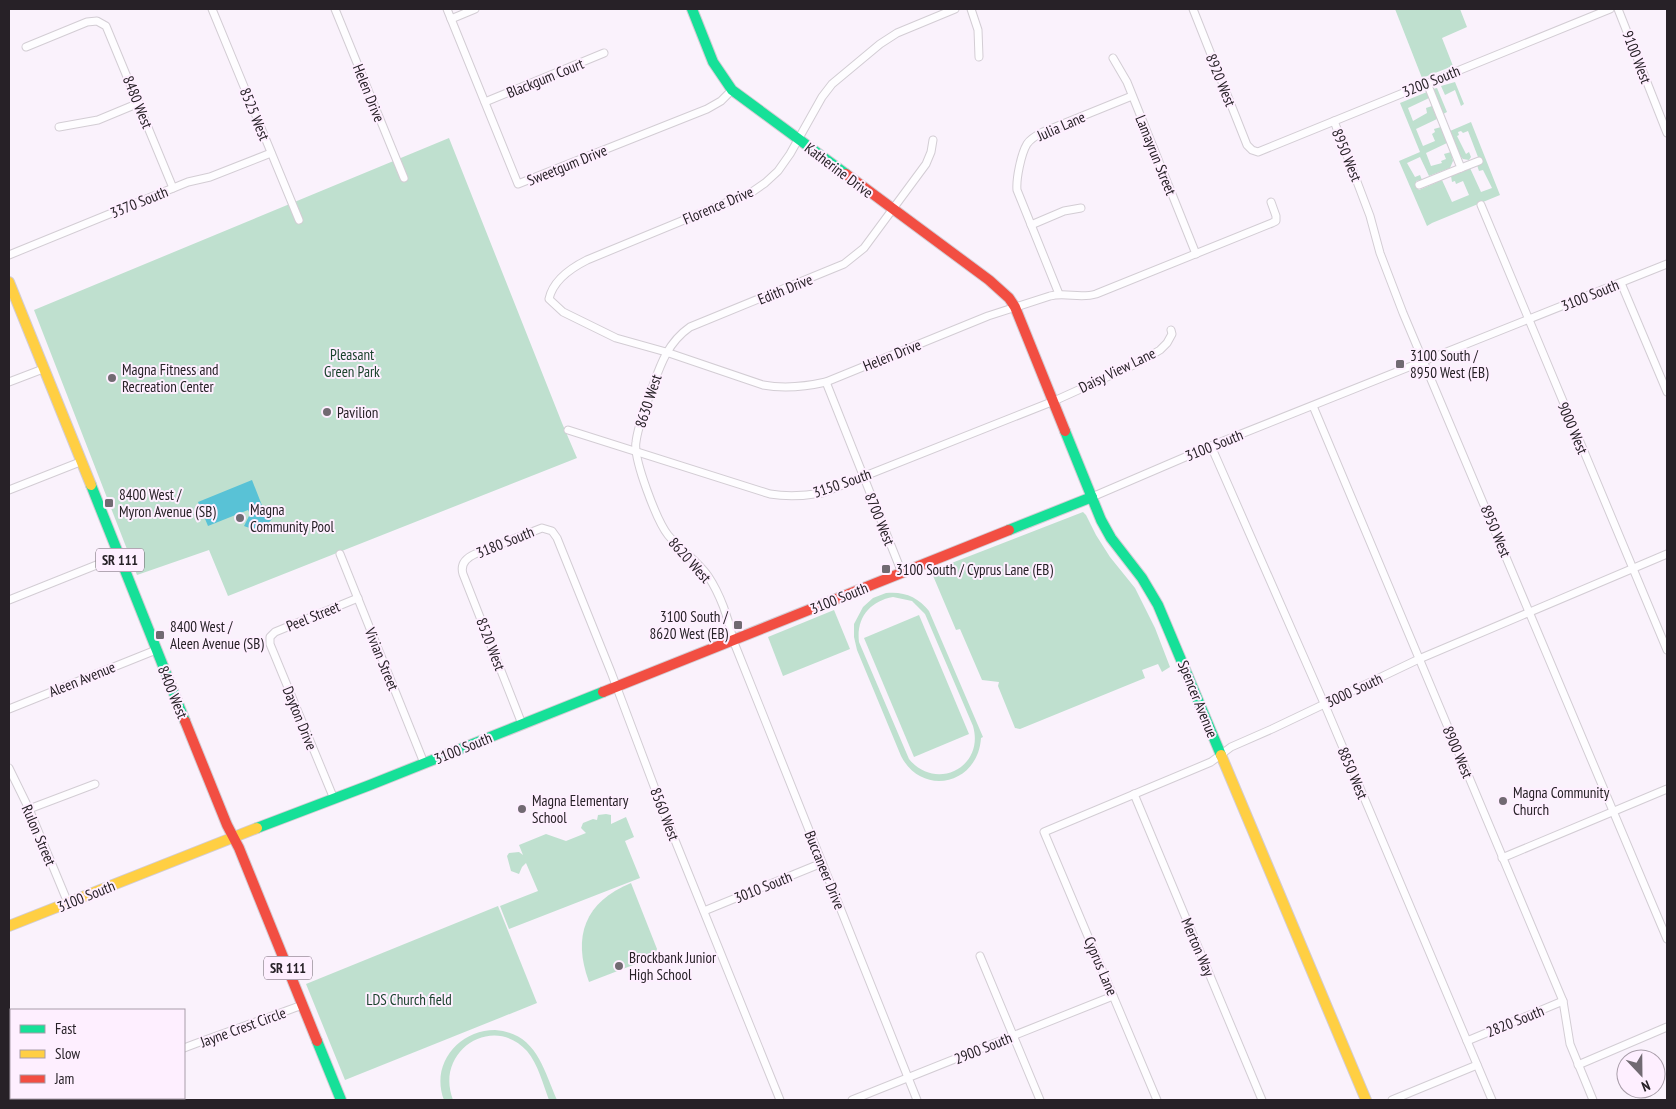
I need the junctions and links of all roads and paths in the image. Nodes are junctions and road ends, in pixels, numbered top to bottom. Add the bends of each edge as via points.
1 (212, 9) edge
2 (335, 9) edge
3 (447, 9) edge
4 (476, 9) edge
5 (692, 9) edge
6 (955, 9) edge
7 (971, 9) edge
8 (1193, 9) edge
9 (1610, 9) edge
10 (1618, 9) edge
11 (451, 19) junction
12 (26, 47) dead end
13 (604, 54) dead end
14 (979, 57) dead end
15 (1113, 58) dead end
16 (1427, 83) junction
17 (732, 90) junction
18 (1132, 96) junction
19 (485, 102) junction
20 (138, 103) junction
21 (1334, 121) junction
22 (59, 127) dead end
23 (1667, 133) edge
24 (799, 140) junction
25 (933, 140) dead end
26 (1252, 150) joint
27 (270, 153) junction
28 (1479, 160) dead end
29 (1461, 168) junction
30 (404, 178) dead end
31 (1419, 185) dead end
32 (173, 188) junction
33 (1271, 202) dead end
34 (1481, 205) dead end
35 (1081, 208) dead end
36 (892, 210) junction
37 (299, 220) dead end
38 (1031, 225) junction
39 (1196, 254) junction
40 (9, 255) edge
41 (1667, 264) edge
42 (9, 282) edge
43 (1621, 282) junction
44 (1059, 294) junction
45 (549, 299) joint
46 (1015, 307) junction
47 (1528, 320) junction
48 (1171, 330) dead end
49 (666, 352) junction
50 (1425, 362) junction
51 (44, 369) junction
52 (9, 382) edge
53 (826, 382) junction
54 (1667, 392) edge
55 (1054, 401) junction
56 (1313, 406) junction
57 (568, 430) dead end
58 (1211, 446) junction
59 (635, 452) junction
60 (80, 462) junction
61 (863, 476) junction
62 (9, 490) edge
63 (1092, 497) junction
64 (550, 530) joint
65 (340, 554) dead end
66 (1667, 554) edge
67 (119, 556) junction
68 (463, 564) joint
69 (1633, 568) junction
70 (902, 573) junction
71 (358, 598) junction
72 (9, 600) edge
73 (1530, 613) junction
74 (270, 637) joint
75 (733, 640) junction
76 (156, 650) junction
77 (1667, 650) edge
78 (1418, 659) junction
79 (616, 687) junction
80 (1324, 704) junction
81 (9, 709) edge
82 (522, 724) junction
83 (1221, 756) junction
84 (424, 763) junction
85 (9, 768) edge
86 (94, 784) dead end
87 (1667, 789) edge
88 (1134, 794) junction
89 (334, 799) junction
90 (29, 809) junction
91 (1614, 812) junction
92 (1044, 832) joint
93 (233, 837) junction
94 (1502, 858) junction
95 (822, 863) junction
96 (68, 903) junction
97 (704, 911) junction
98 (9, 926) edge
99 (1667, 939) edge
100 (980, 956) dead end
101 (1113, 996) junction
102 (1563, 1001) junction
103 (302, 1005) junction
104 (1667, 1027) edge
105 (1013, 1036) junction
106 (1467, 1041) junction
107 (185, 1048) edge
108 (1477, 1065) junction
109 (1578, 1065) junction
110 (908, 1078) junction
111 (341, 1100) edge
112 (780, 1100) edge
113 (852, 1100) edge
114 (917, 1100) edge
115 (1040, 1100) edge
116 (1157, 1100) edge
117 (1262, 1100) edge
118 (1366, 1100) edge
119 (1392, 1100) edge
120 (1492, 1100) edge
121 (1593, 1100) edge

1 - 27 street, 8525 West
2 - 30 street, Helen Drive
3 - 11 street, Sweetgum Drive
4 - 11 street
5 - 17 street, Katherine Drive via 715,65
6 - 24 street, Florence Drive via 897,33 845,72 822,97
7 - 14 street via 978,30
8 - 26 street, 8920 West via 1244,138
9 - 16 street, 3200 South
10 - 23 street, 9100 West
11 - 19 street, Sweetgum Drive
12 - 20 street, 8480 West via 87,22 102,22 109,30
13 - 19 street, Blackgum Court
15 - 18 street, Lamayrun Street
16 - 21 street, 3200 South
16 - 29 street
17 - 19 street, Sweetgum Drive via 707,109 518,184
17 - 24 street, Katherine Drive
18 - 38 street, Julia Lane via 1043,132 1027,144 1017,186
18 - 39 street, Lamayrun Street
20 - 22 street via 98,120
20 - 32 street, 8480 West
21 - 26 street, 3200 South via 1258,152
21 - 50 street, 8950 West via 1387,271
24 - 36 street, Katherine Drive
24 - 45 street, Florence Drive via 778,171 752,192 587,260 566,273
25 - 36 street, Edith Drive via 926,164
27 - 32 street, 3370 South
27 - 37 street, 8525 West
28 - 29 street
29 - 31 street
32 - 40 street, 3370 South
33 - 39 street, Helen Drive via 1276,221
34 - 47 street, 9000 West
35 - 38 street via 1064,211
36 - 46 street, Katherine Drive via 996,285
36 - 49 street, Edith Drive via 864,248 844,264 690,327
38 - 44 street, Julia Lane
39 - 44 street, Helen Drive via 1096,294
41 - 43 street, 3100 South
42 - 51 street, 8400 West / SR 111
43 - 47 street, 3100 South
43 - 54 street
44 - 46 street, Helen Drive
45 - 49 street, Helen Drive via 563,312 596,329
46 - 53 street, Helen Drive
46 - 55 street, Spencer Avenue
47 - 50 street, 3100 South
47 - 69 street, 9000 West
48 - 55 street, Daisy View Lane via 1167,343 1149,357
49 - 53 street, Helen Drive via 763,385 800,388
49 - 59 street, 8630 West via 638,429
50 - 56 street, 3100 South
50 - 73 street, 8950 West
51 - 52 street
51 - 60 street, 8400 West / SR 111
53 - 61 street, 8700 West
55 - 61 street, 3150 South
55 - 63 street, Spencer Avenue
56 - 58 street, 3100 South
56 - 78 street, 8900 West
57 - 59 street, 3150 South
58 - 63 street, 3100 South
58 - 80 street, 8850 West
59 - 61 street, 3150 South via 788,497 822,493
59 - 75 street, 8620 West via 664,530 713,584
60 - 62 street
60 - 67 street, 8400 West / SR 111
61 - 70 street, 8700 West
63 - 70 street, 3100 South
63 - 83 street, Spencer Avenue via 1111,538 1158,605
64 - 68 street, 3180 South via 539,528 474,554
64 - 79 street, 8560 West via 557,538
65 - 71 street, Vivian Street
66 - 69 street, 3000 South
67 - 72 street
67 - 76 street, 8400 West / SR 111
68 - 82 street, 8520 West via 463,574
69 - 73 street, 3000 South
69 - 77 street, 9000 West
70 - 75 street, 3100 South
71 - 74 street, Peel Street via 275,632
71 - 84 street, Vivian Street
73 - 78 street, 3000 South
73 - 91 street, 8950 West
74 - 89 street, Dayton Drive via 270,644
75 - 79 street, 3100 South
75 - 95 street, Buccaneer Drive
76 - 81 street, Aleen Avenue
76 - 93 street, 8400 West / SR 111
78 - 80 street, 3000 South
78 - 94 street, 8900 West
79 - 82 street, 3100 South
79 - 97 street, 8560 West
80 - 83 street, 3000 South via 1231,747
80 - 106 street, 8850 West
82 - 84 street, 3100 South
83 - 88 street, 3000 South
83 - 118 street, Spencer Avenue
84 - 89 street, 3100 South
85 - 90 street, Rulon Street
86 - 90 street
87 - 91 street
88 - 92 street, 3000 South
88 - 117 street, Merton Way
89 - 93 street, 3100 South
90 - 96 street, Rulon Street
91 - 94 street
91 - 99 street, 8950 West
92 - 101 street, Cyprus Lane
93 - 96 street, 3100 South
93 - 103 street, 8400 West / SR 111
94 - 102 street, 8900 West
95 - 97 street, 3010 South
95 - 110 street, Buccaneer Drive
96 - 98 street, 3100 South
97 - 112 street, 8560 West
100 - 105 street
101 - 105 street, 2900 South
101 - 116 street, Cyprus Lane
102 - 106 street, 2820 South
102 - 109 street, 8900 West via 1570,1044
103 - 107 street, Jayne Crest Circle
103 - 111 street, 8400 West / SR 111
104 - 109 street
105 - 110 street, 2900 South
105 - 115 street
106 - 108 street, 8850 West
108 - 119 street
108 - 120 street, 8850 West
109 - 121 street, 8900 West
110 - 113 street, 2900 South
110 - 114 street, Buccaneer Drive

